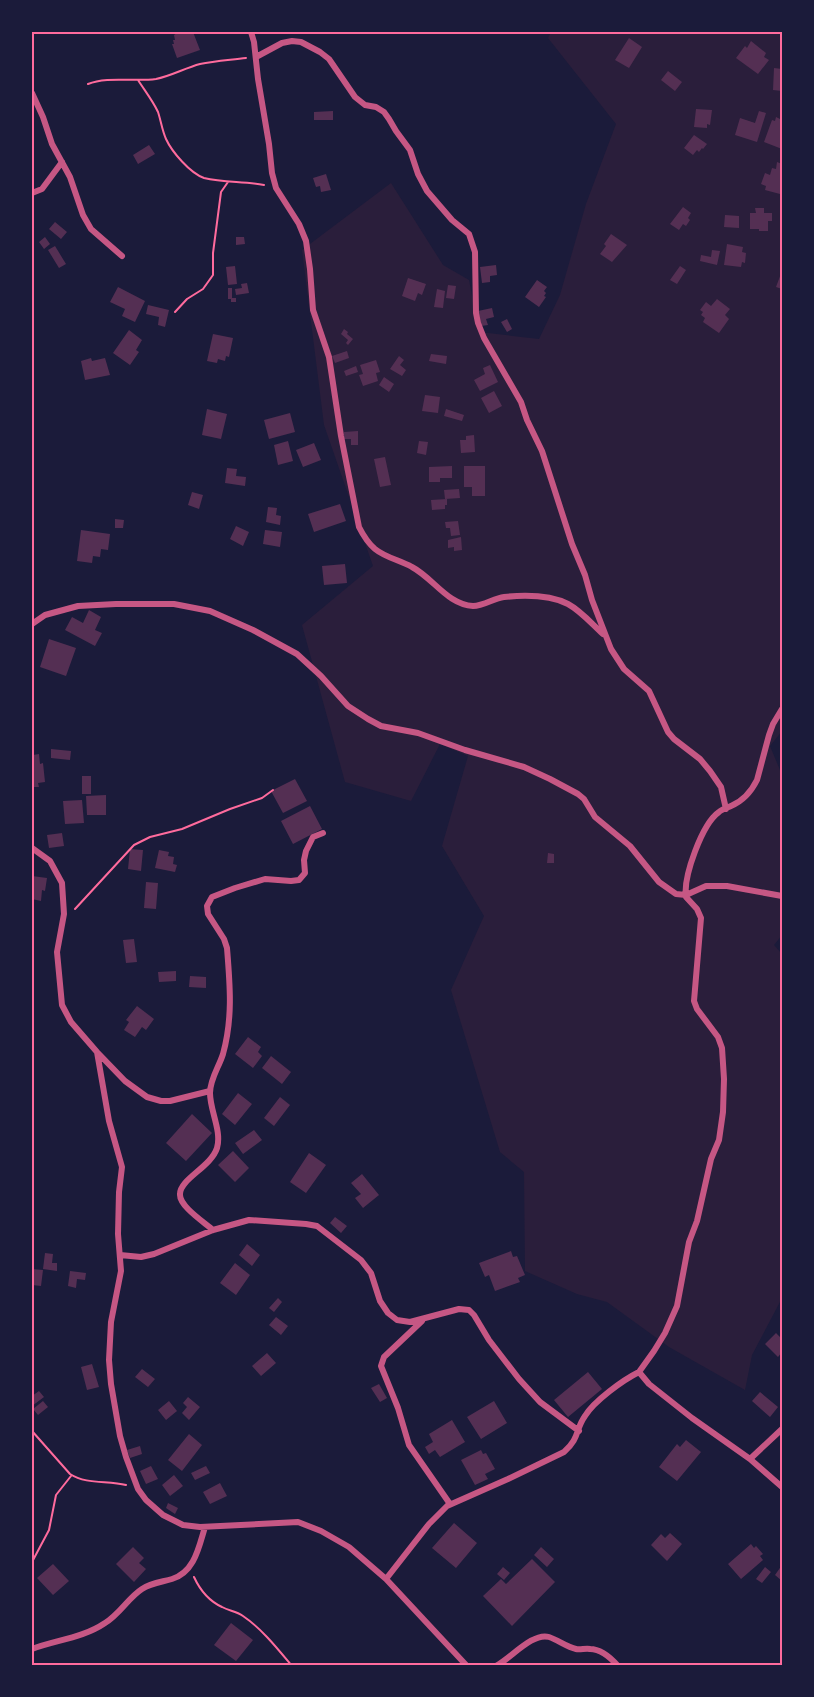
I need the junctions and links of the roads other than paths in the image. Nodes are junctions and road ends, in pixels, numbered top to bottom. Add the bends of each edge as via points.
1 (251, 32) edge
2 (256, 57) junction
3 (32, 93) edge
4 (62, 162) junction
5 (32, 194) edge
6 (122, 256) dead end
7 (32, 624) edge
8 (605, 635) junction
9 (783, 709) edge
10 (726, 809) junction
11 (323, 833) dead end
12 (32, 848) edge
13 (686, 895) junction
14 (783, 896) edge
15 (97, 1052) junction
16 (210, 1091) junction
17 (213, 1230) junction
18 (120, 1255) junction
19 (424, 1319) junction
20 (639, 1372) junction
21 (783, 1429) edge
22 (579, 1431) junction
23 (750, 1459) junction
24 (783, 1487) edge
25 (450, 1504) junction
26 (205, 1527) junction
27 (386, 1579) junction
28 (32, 1649) edge
29 (467, 1665) edge
30 (496, 1665) edge
31 (618, 1665) edge

1 - 2 street
2 - 8 street via 292,41 330,59 356,97 384,112 410,150 427,191 469,234 475,252 478,323 521,402 542,451
2 - 8 street via 272,173 276,188 306,241 313,310 329,357 341,436 363,535 381,553 426,575 462,603 478,605 521,596 554,599 568,605
3 - 4 street
4 - 5 street via 42,189
4 - 6 street via 91,229
7 - 13 street via 45,615 78,606 174,604 210,611 297,654 348,706 381,726 418,733 524,767 578,794 595,817 630,846 659,882 676,894
8 - 10 street via 620,665 649,691 674,740 710,771 721,787
9 - 10 street via 773,724 753,788
10 - 13 street via 709,823 699,844
11 - 16 street via 312,838 304,855 305,873 299,880 265,879 209,900 208,914 227,948 231,1014
12 - 15 street via 50,861 62,883 64,914 57,946 62,1005
13 - 14 street via 706,886 727,886
13 - 20 street via 701,918 694,1001 722,1048 723,1112 676,1306 665,1332
15 - 16 street via 130,1086 155,1100 178,1100
15 - 18 street via 122,1167
16 - 17 street via 217,1147 209,1162 182,1186 180,1194 187,1208
17 - 18 street via 154,1254
17 - 19 street via 249,1220 317,1226 361,1260 371,1273 380,1301 392,1316 404,1322
18 - 26 street via 122,1271 111,1322 109,1360 126,1457 146,1500 163,1515 192,1527
19 - 22 street via 469,1310 519,1379 540,1402
19 - 25 street via 384,1357 381,1366 409,1445
20 - 22 street via 588,1411
20 - 23 street via 649,1384
21 - 23 street
22 - 25 street via 564,1452
23 - 24 street
25 - 27 street
26 - 27 street via 304,1523 349,1548
26 - 28 street via 190,1567 177,1577 145,1587 97,1628
27 - 29 street
30 - 31 street via 539,1636 545,1636 576,1649 595,1649

